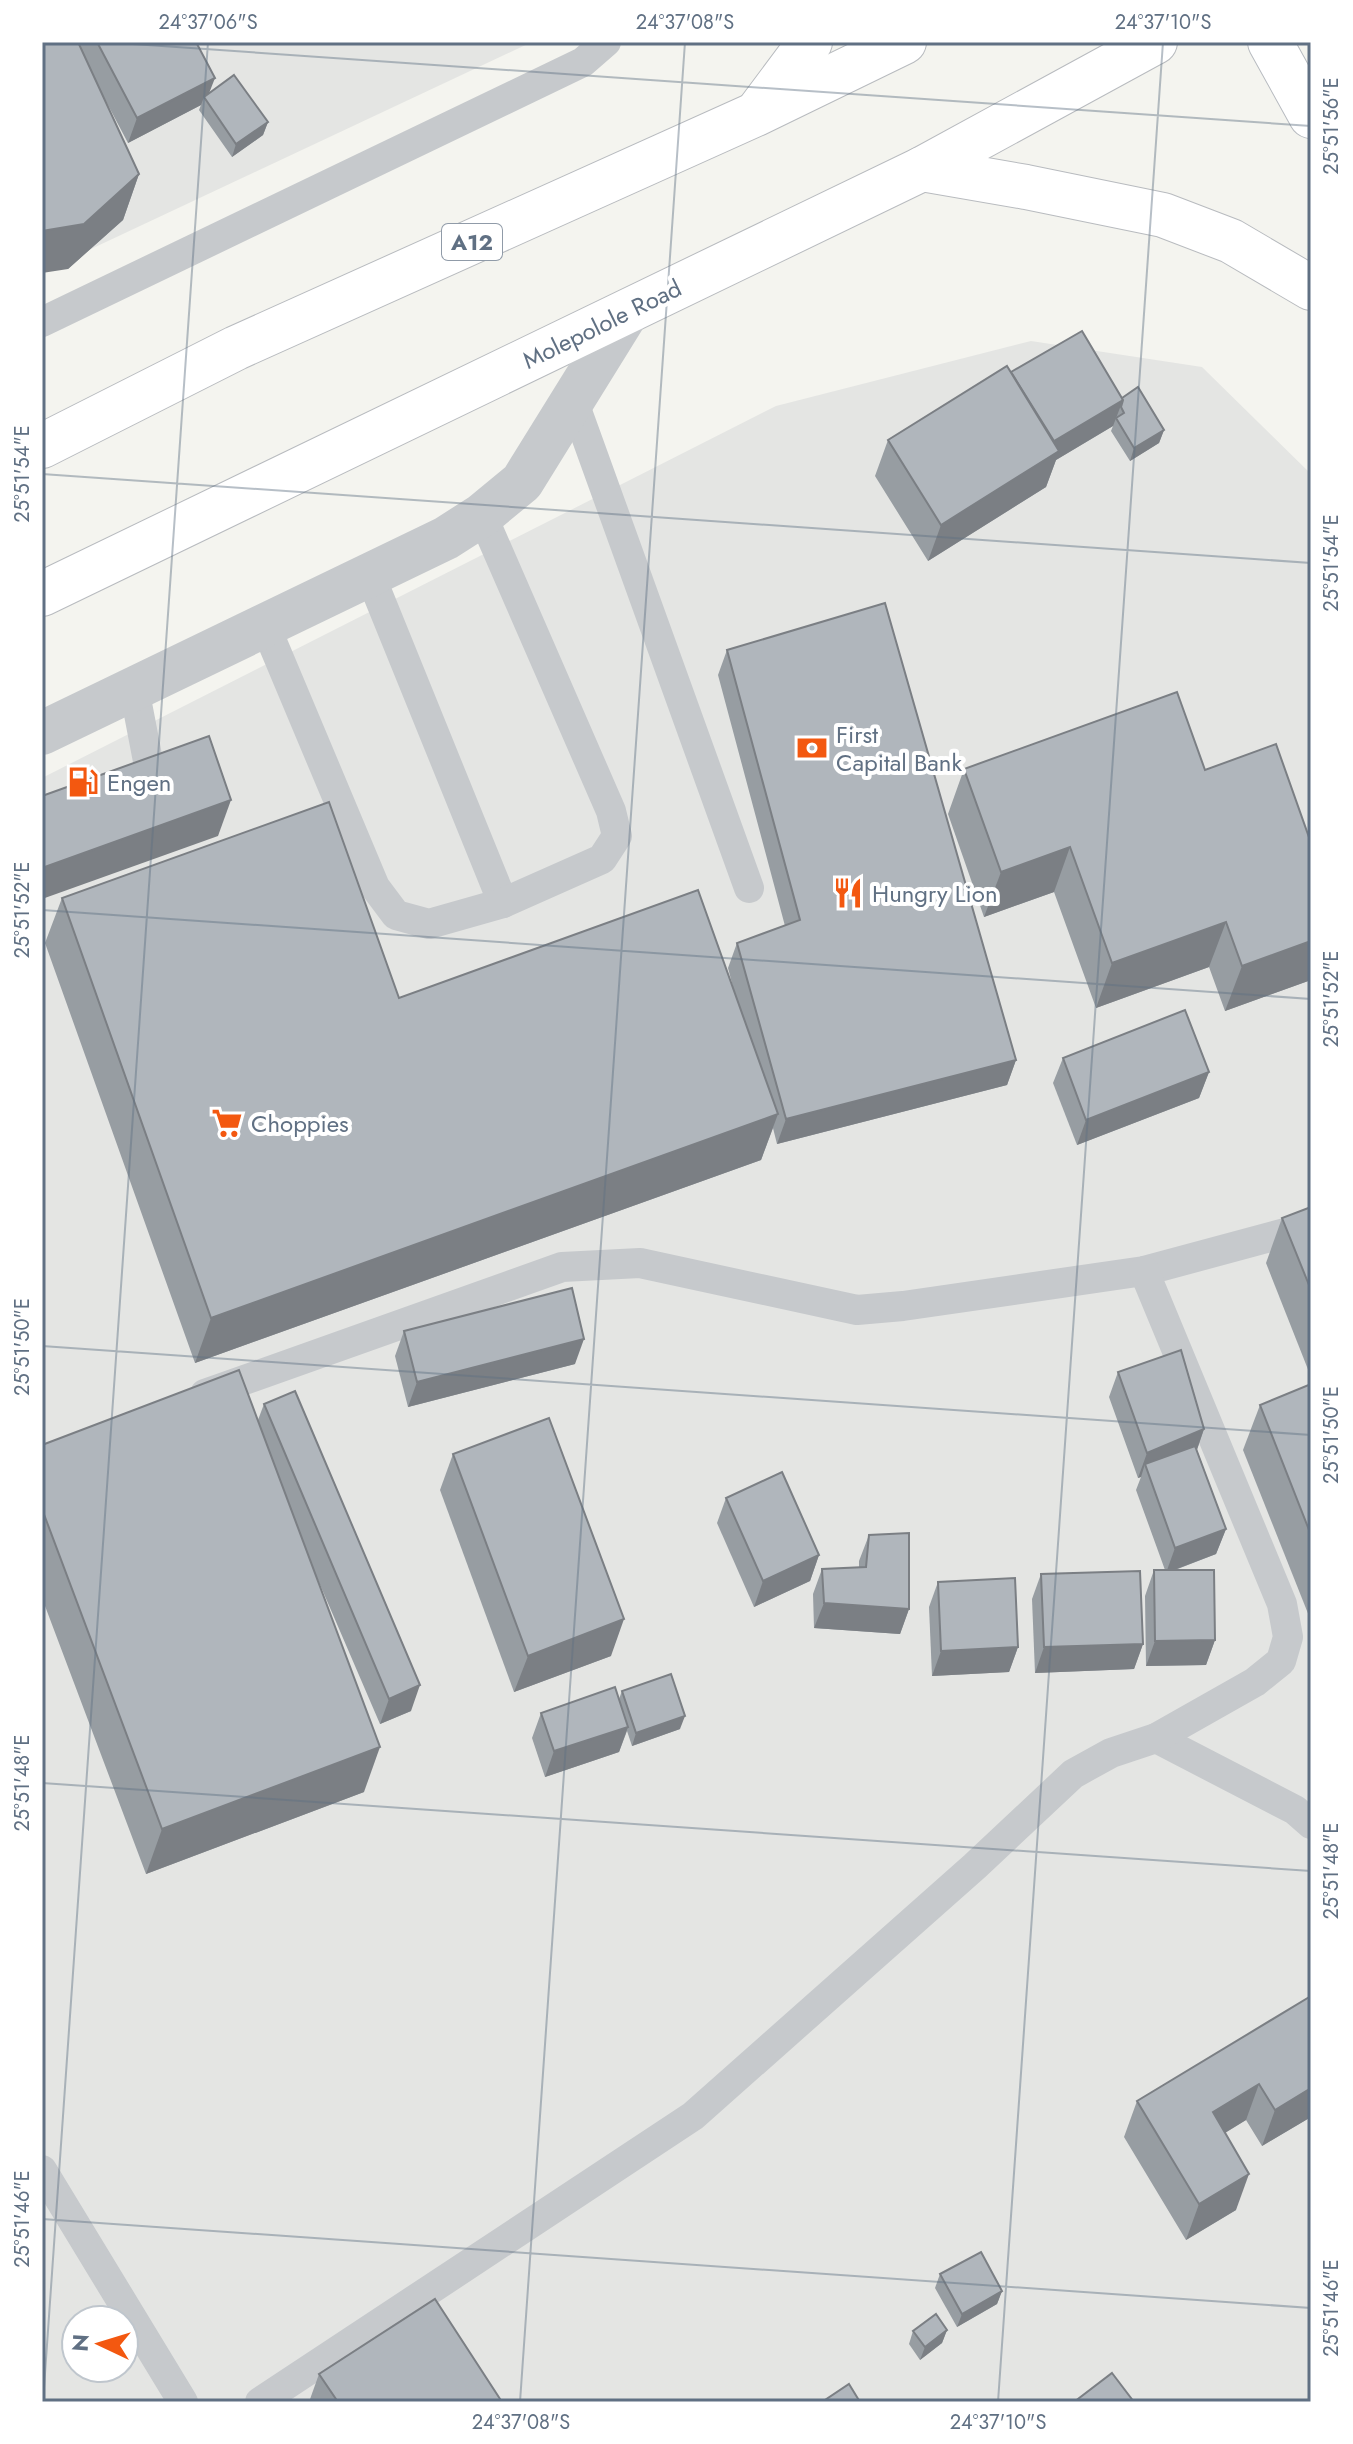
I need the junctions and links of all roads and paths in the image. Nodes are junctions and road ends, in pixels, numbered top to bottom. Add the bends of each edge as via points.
1 (606, 42) edge
2 (810, 42) edge
3 (904, 42) edge
4 (1155, 42) edge
5 (1270, 42) edge
6 (756, 114) junction
7 (1311, 116) edge
8 (922, 169) junction
9 (1311, 288) edge
10 (628, 311) junction
11 (42, 322) edge
12 (573, 400) junction
13 (47, 442) edge
14 (482, 515) junction
15 (370, 575) junction
16 (42, 594) edge
17 (265, 625) junction
18 (134, 688) junction
19 (42, 733) edge
20 (153, 787) edge
21 (749, 888) dead end
22 (503, 903) junction
23 (1311, 1226) edge
24 (1144, 1271) junction
25 (180, 1403) edge
26 (1156, 1738) junction
27 (1311, 1824) edge
28 (42, 2170) edge
29 (183, 2402) edge
30 (260, 2402) edge

1 - 11 lane via 583,62
2 - 6 main road
3 - 6 main road, A12
4 - 8 main road, Molepolole Road
5 - 7 main road
6 - 13 main road, A12 via 236,348
8 - 9 main road via 1163,215 1231,241
8 - 10 main road, Molepolole Road
10 - 12 street
10 - 16 main road, Molepolole Road
12 - 14 street via 522,482
12 - 21 lane
14 - 15 street
14 - 22 lane via 611,811 617,836 602,859
15 - 17 street
15 - 22 lane
17 - 18 street
17 - 22 lane via 375,887 396,915 429,924
18 - 19 street
18 - 20 lane
23 - 24 lane
24 - 25 lane via 857,1310 640,1263 562,1267
24 - 26 lane via 1282,1604 1288,1637 1281,1661 1255,1682
26 - 27 lane via 1295,1810
26 - 30 lane via 1111,1753 1073,1774 693,2116
28 - 29 lane

